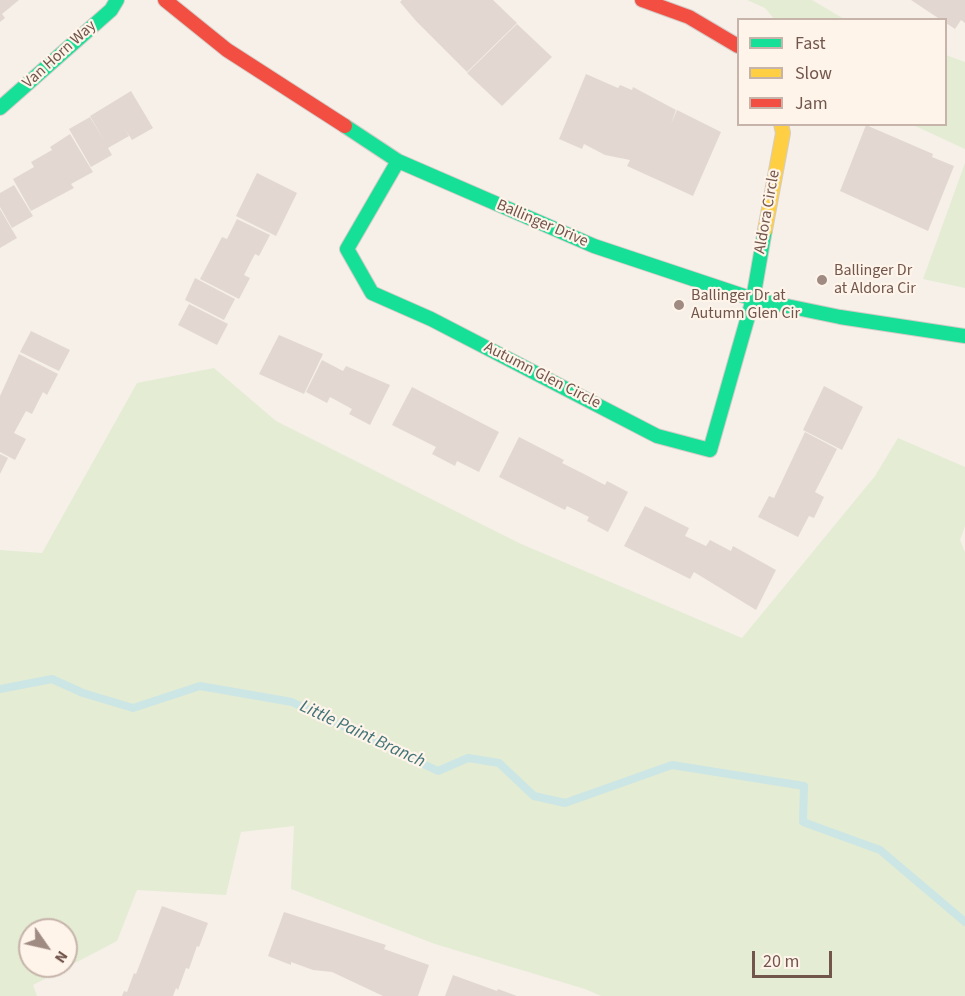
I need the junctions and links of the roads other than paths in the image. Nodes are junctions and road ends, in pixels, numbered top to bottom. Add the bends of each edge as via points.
1 (117, 0) edge
2 (165, 0) edge
3 (642, 0) edge
4 (737, 45) edge
5 (0, 108) edge
6 (781, 126) edge
7 (398, 161) junction
8 (753, 299) junction
9 (965, 336) edge

1 - 5 street, Van Horn Way via 111,10
2 - 7 street, Ballinger Drive via 227,50
3 - 4 street via 689,17
6 - 8 street, Aldora Circle
7 - 8 street, Ballinger Drive via 594,246
7 - 8 street, Autumn Glen Circle via 347,249 372,293 431,319 657,436 710,450
8 - 9 street, Ballinger Drive

